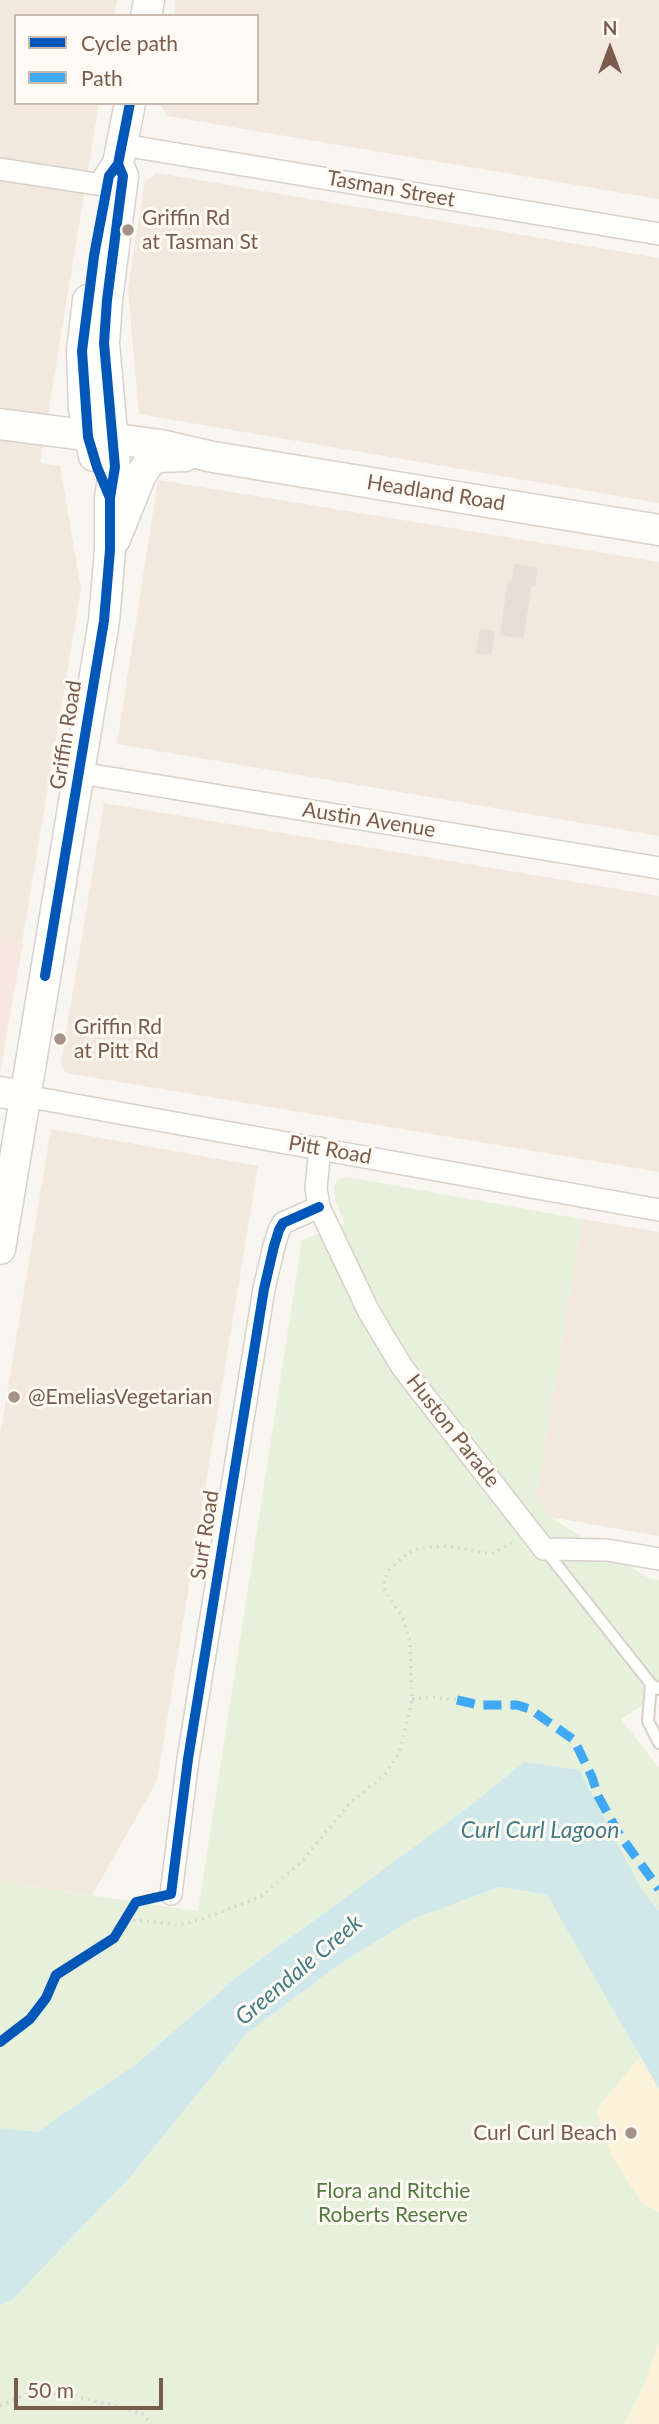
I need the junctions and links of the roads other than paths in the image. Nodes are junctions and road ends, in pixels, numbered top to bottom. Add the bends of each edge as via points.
1 (130, 105) edge
2 (0, 169) edge
3 (117, 171) junction
4 (659, 234) edge
5 (82, 351) junction
6 (0, 423) edge
7 (101, 438) junction
8 (213, 457) junction
9 (659, 530) edge
10 (110, 550) junction
11 (80, 773) junction
12 (659, 868) edge
13 (12, 1094) edge
14 (320, 1148) junction
15 (319, 1207) junction
16 (659, 1210) edge
17 (0, 1249) edge
18 (544, 1549) junction
19 (659, 1559) edge
20 (655, 1687) edge
21 (659, 1743) edge
22 (171, 1894) dead end

1 - 3 main road, Griffin Road
2 - 3 street, Tasman Street
3 - 4 street, Tasman Street
3 - 5 main road, Griffin Road via 94,256
3 - 7 main road, Griffin Road
5 - 6 main road via 68,401 57,415 44,421
5 - 7 main road, Griffin Road
6 - 7 main road, Headland Road
7 - 8 main road, Headland Road
7 - 10 main road, Griffin Road via 97,467 110,498
8 - 9 main road, Headland Road
8 - 10 main road, Headland Road via 166,456 149,462
10 - 11 main road, Griffin Road via 104,621
11 - 12 street, Austin Avenue
11 - 13 main road, Griffin Road
13 - 14 street, Pitt Road
13 - 17 main road, Griffin Road
14 - 15 street, Huston Parade
14 - 16 street, Pitt Road
15 - 18 street, Huston Parade via 369,1312 402,1367
15 - 22 street, Surf Road via 284,1223 279,1230 264,1289 190,1746
18 - 19 street via 607,1550
18 - 20 lane, Huston Parade
20 - 21 lane, Huston Parade via 648,1721

